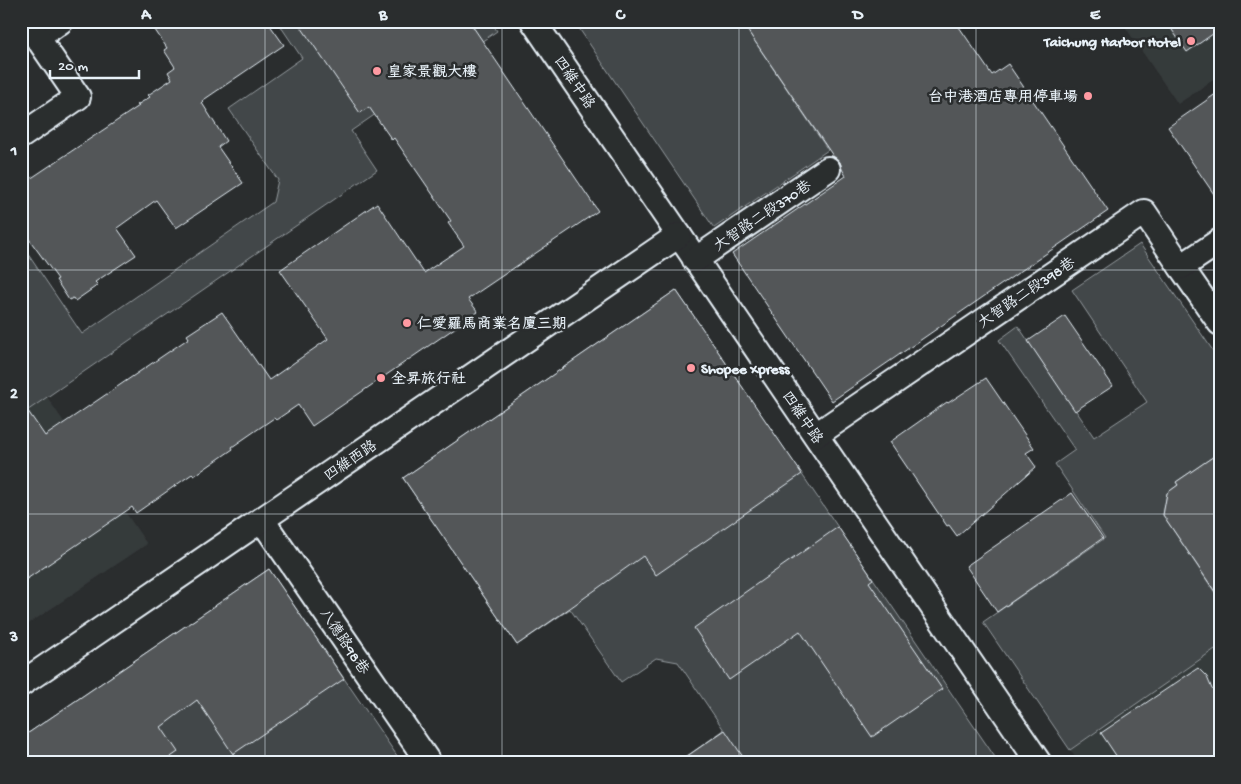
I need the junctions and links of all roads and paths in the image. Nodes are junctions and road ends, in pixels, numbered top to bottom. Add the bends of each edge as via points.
1 (61, 21) edge
2 (533, 21) edge
3 (31, 30) edge
4 (21, 136) edge
5 (828, 169) dead end
6 (679, 235) junction
7 (1220, 241) edge
8 (696, 260) junction
9 (1182, 267) junction
10 (1220, 323) edge
11 (816, 435) junction
12 (262, 520) junction
13 (21, 684) edge
14 (428, 763) edge
15 (1039, 763) edge

1 - 3 street
2 - 6 street, 四維中路
3 - 4 street via 78,97
5 - 8 street, 大智路二段370巷
6 - 8 street, 四維中路
6 - 12 street, 四維西路
7 - 9 street
8 - 11 street, 四維中路
9 - 10 street
9 - 11 street, 大智路二段398巷 via 1144,212
11 - 15 street, 四維中路
12 - 13 street, 四維西路
12 - 14 street, 八德路98巷

